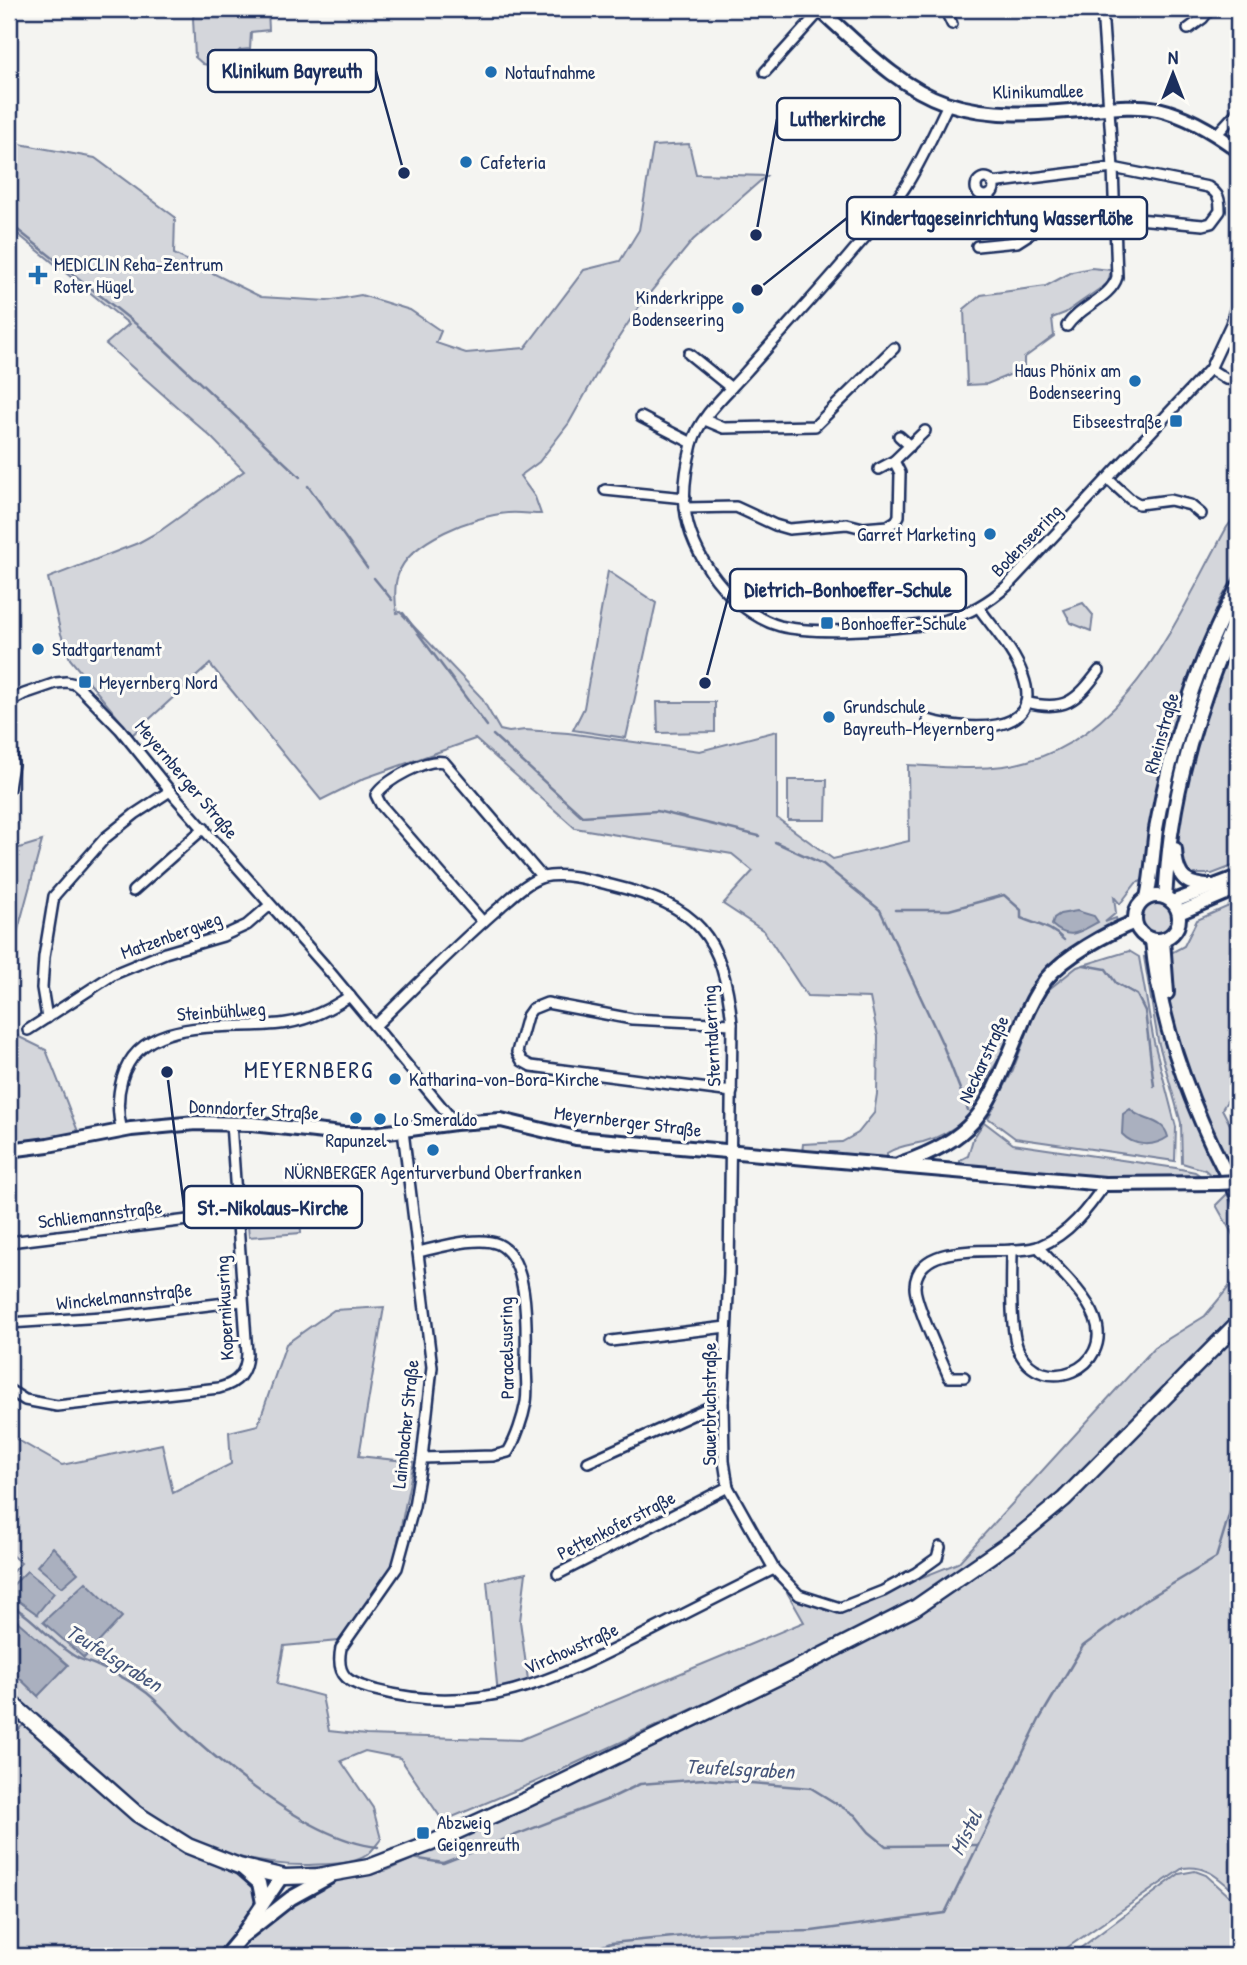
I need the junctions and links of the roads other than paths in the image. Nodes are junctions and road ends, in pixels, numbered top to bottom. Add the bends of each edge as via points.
1 (945, 9) edge
2 (1102, 9) edge
3 (1210, 9) edge
4 (820, 10) edge
5 (952, 24) dead end
6 (1188, 29) dead end
7 (765, 72) dead end
8 (948, 104) junction
9 (1109, 108) junction
10 (1238, 111) edge
11 (1217, 134) junction
12 (1238, 150) edge
13 (1113, 168) junction
14 (992, 183) dead end
15 (1116, 216) junction
16 (977, 246) dead end
17 (1238, 299) edge
18 (1067, 326) dead end
19 (894, 348) dead end
20 (690, 354) dead end
21 (1210, 369) junction
22 (1238, 380) edge
23 (731, 388) junction
24 (642, 417) dead end
25 (705, 420) junction
26 (925, 431) dead end
27 (899, 436) dead end
28 (692, 443) junction
29 (910, 446) junction
30 (894, 461) junction
31 (879, 469) dead end
32 (1108, 479) junction
33 (605, 490) dead end
34 (685, 503) junction
35 (1201, 514) dead end
36 (1238, 587) edge
37 (979, 608) junction
38 (1238, 612) edge
39 (1099, 671) dead end
40 (9, 702) edge
41 (1026, 702) junction
42 (928, 720) dead end
43 (9, 732) edge
44 (9, 788) edge
45 (170, 791) junction
46 (204, 828) junction
47 (1171, 829) junction
48 (542, 877) junction
49 (1238, 877) edge
50 (1216, 886) junction
51 (1238, 888) edge
52 (133, 891) dead end
53 (1147, 898) junction
54 (1172, 904) junction
55 (270, 905) junction
56 (483, 922) junction
57 (1137, 927) junction
58 (1157, 940) junction
59 (350, 996) junction
60 (47, 1018) junction
61 (732, 1024) junction
62 (375, 1026) junction
63 (28, 1030) dead end
64 (732, 1092) junction
65 (456, 1123) junction
66 (231, 1124) junction
67 (122, 1131) junction
68 (403, 1131) junction
69 (947, 1144) junction
70 (9, 1150) edge
71 (730, 1152) junction
72 (894, 1166) junction
73 (947, 1171) junction
74 (1238, 1182) edge
75 (1105, 1184) junction
76 (1238, 1196) edge
77 (237, 1214) junction
78 (9, 1242) edge
79 (1038, 1247) junction
80 (1012, 1250) junction
81 (418, 1252) junction
82 (242, 1301) junction
83 (1238, 1323) edge
84 (9, 1324) edge
85 (726, 1327) junction
86 (611, 1341) dead end
87 (964, 1377) dead end
88 (9, 1390) edge
89 (723, 1401) junction
90 (422, 1458) junction
91 (588, 1462) dead end
92 (728, 1487) junction
93 (940, 1547) dead end
94 (774, 1569) junction
95 (558, 1574) dead end
96 (338, 1661) joint
97 (9, 1701) edge
98 (239, 1866) junction
99 (336, 1874) junction
100 (284, 1876) junction
101 (263, 1903) junction
102 (279, 1906) junction
103 (240, 1938) junction
104 (225, 1956) edge

1 - 5 street
2 - 9 street
3 - 6 street
4 - 7 street
4 - 8 street, Klinikumallee via 903,82
8 - 9 street, Klinikumallee via 1017,113
8 - 23 street, Bodenseering via 906,186
9 - 11 street, Klinikumallee via 1157,109
9 - 13 street
10 - 11 street
11 - 12 street, Klinikumallee
13 - 14 street
13 - 15 street
13 - 15 street via 1208,187 1220,198 1220,211 1211,223 1203,225
15 - 16 street via 1042,226 1017,242
15 - 18 street via 1116,282
17 - 21 street, Bodenseering
19 - 25 street via 815,426 723,428
20 - 23 street
21 - 22 street
21 - 32 street, Bodenseering
23 - 25 street, Bodenseering
24 - 28 street
25 - 28 street, Bodenseering
26 - 29 street
27 - 29 street
28 - 34 street, Bodenseering
29 - 30 street
30 - 31 street
30 - 34 street via 900,473 899,516 888,526 789,529 736,507
32 - 35 street via 1139,505 1171,500 1190,505
32 - 37 street, Bodenseering via 1007,586
33 - 34 street
34 - 37 street, Bodenseering via 696,545 716,579 734,599 779,625 860,630 917,626
36 - 53 street, Rheinstraße via 1181,728 1157,826
37 - 41 street via 1021,672
38 - 47 street, Rheinstraße via 1193,732
39 - 41 street via 1082,693 1057,706
40 - 45 street, Meyernberger Straße via 56,683 75,684 120,729
41 - 42 street via 1001,725 951,727
43 - 44 street via 13,764
45 - 46 street, Meyernberger Straße
45 - 60 street via 105,838 54,896 42,988
46 - 52 street
46 - 55 street, Meyernberger Straße
47 - 50 street via 1182,876 1192,885
47 - 54 street, Rheinstraße
48 - 56 street
48 - 56 street via 444,762 436,760 382,787 376,795 381,805
48 - 61 street, Sterntalerring via 587,879 642,892 687,915 716,952 729,993
49 - 50 street
50 - 54 street
51 - 54 street
53 - 54 street via 1156,896
53 - 57 street via 1137,908
54 - 58 street via 1176,930
55 - 59 street, Meyernberger Straße
55 - 60 street, Matzenbergweg via 247,925 223,936 114,974
56 - 62 street
57 - 58 street
57 - 69 street, Neckarstraße via 1088,948 1060,965 1045,981 987,1103
58 - 76 street via 1158,983 1179,1065 1210,1145
59 - 62 street, Meyernberger Straße
59 - 67 street, Steinbühlweg via 322,1014 287,1023 166,1033 139,1050 124,1073 118,1100
60 - 63 street, Matzenbergweg
61 - 64 street, Sterntalerring
61 - 64 street via 632,1019 547,1003 527,1016 518,1044 519,1057 531,1066
62 - 65 street, Meyernberger Straße
64 - 71 street, Sterntalerring
65 - 68 street, Donndorfer Straße
65 - 71 street, Meyernberger Straße via 501,1120 576,1138
66 - 67 street, Donndorfer Straße
66 - 68 street, Donndorfer Straße via 342,1134
66 - 77 street, Kopernikusring
67 - 70 street, Donndorfer Straße
68 - 81 street, Laimbacher Straße
69 - 72 street, Neckarstraße
69 - 73 street via 942,1160
71 - 72 street, Meyernberger Straße
71 - 85 street, Sauerbruchstraße
72 - 73 street, Meyernberger Straße
73 - 75 street, Meyernberger Straße
74 - 75 street, Meyernberger Straße, bridge
75 - 79 street via 1071,1226
77 - 78 street, Schliemannstraße
77 - 82 street, Kopernikusring
79 - 80 street
79 - 80 street via 1087,1303 1096,1321 1098,1339 1093,1353 1083,1366 1065,1374 1037,1370 1019,1353 1014,1332
80 - 87 street via 947,1253 932,1258 917,1277 915,1289 949,1377
81 - 90 street, Laimbacher Straße via 432,1367
81 - 90 street, Paracelsusring via 495,1242 513,1261 526,1309 527,1401 513,1445 508,1452 493,1455
82 - 84 street, Winckelmannstraße
82 - 88 street, Kopernikusring via 246,1363 231,1385 57,1406 25,1400
83 - 99 main road via 1063,1499 1018,1537 915,1608 524,1801 385,1861
85 - 86 street
85 - 89 street, Sauerbruchstraße
89 - 91 street
89 - 92 street, Sauerbruchstraße
90 - 96 street, Laimbacher Straße via 397,1568 341,1648
92 - 94 street, Sauerbruchstraße
92 - 95 street, Pettenkoferstraße
93 - 94 street, Sauerbruchstraße via 937,1558 916,1573 840,1608 799,1595
94 - 96 street, Virchowstraße via 572,1671 512,1692 456,1700 391,1694 346,1678
97 - 98 main road via 137,1814 188,1846
98 - 100 main road
98 - 101 street via 259,1883
99 - 100 main road
99 - 102 street
100 - 101 street
100 - 102 street
101 - 103 street
102 - 103 street
103 - 104 street

